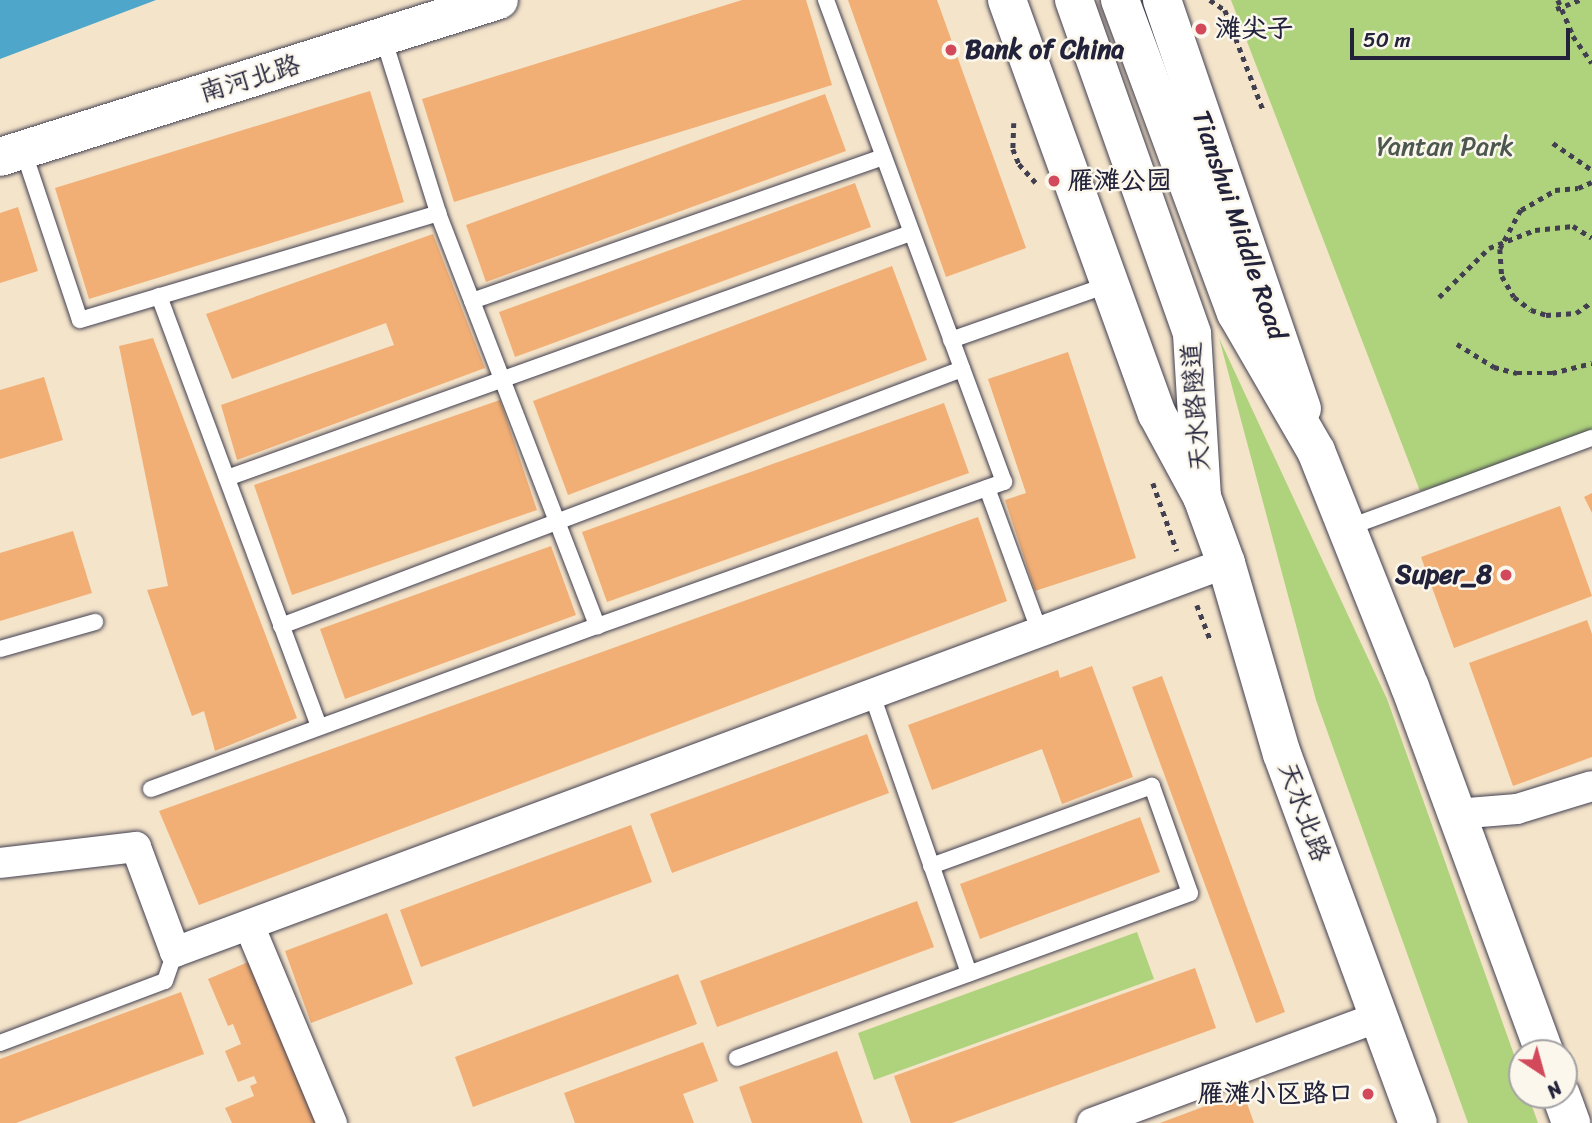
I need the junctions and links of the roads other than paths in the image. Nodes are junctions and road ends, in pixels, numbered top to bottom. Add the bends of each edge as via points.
1 (499, 0) edge
2 (826, 0) edge
3 (1007, 0) edge
4 (1074, 0) edge
5 (1120, 0) edge
6 (1162, 0) edge
7 (383, 37) junction
8 (12, 153) edge
9 (884, 157) junction
10 (438, 213) junction
11 (911, 233) junction
12 (1110, 284) junction
13 (159, 296) junction
14 (472, 301) junction
15 (951, 340) junction
16 (962, 369) junction
17 (502, 379) junction
18 (1592, 438) edge
19 (1316, 451) junction
20 (227, 478) junction
21 (988, 488) junction
22 (1202, 497) junction
23 (557, 521) junction
24 (1347, 528) junction
25 (1226, 563) junction
26 (95, 622) dead end
27 (597, 625) junction
28 (281, 626) junction
29 (1039, 630) junction
30 (0, 649) edge
31 (871, 692) junction
32 (318, 726) junction
33 (1592, 786) edge
34 (151, 789) dead end
35 (1456, 814) junction
36 (0, 863) edge
37 (931, 866) junction
38 (249, 925) junction
39 (175, 952) junction
40 (969, 974) junction
41 (1379, 1017) junction
42 (1540, 1039) edge
43 (0, 1042) edge
44 (737, 1058) dead end
45 (332, 1123) edge
46 (1092, 1123) edge
47 (1418, 1123) edge

1 - 7 main road, 南河北路
2 - 9 lane
3 - 12 main road
4 - 22 main road, 天水路隧道 via 1192,334
5 - 19 main road via 1236,313
6 - 19 main road, Tianshui Middle Road
7 - 8 main road, 南河北路
7 - 10 lane
8 - 13 lane via 80,320
9 - 11 lane
9 - 14 lane
10 - 13 lane
10 - 14 lane
11 - 15 lane
11 - 17 lane
12 - 15 lane
12 - 22 main road via 1157,414
13 - 20 lane
14 - 17 lane
15 - 16 lane
16 - 21 lane via 1004,482
16 - 23 lane
17 - 20 lane
17 - 23 lane
18 - 24 lane
19 - 24 main road
20 - 28 lane
21 - 27 lane
21 - 29 lane
22 - 25 main road, 天水北路
23 - 27 lane
23 - 28 lane
24 - 35 main road
25 - 29 street
25 - 41 main road, 天水北路 via 1282,754
26 - 30 lane
27 - 32 lane
28 - 32 lane
29 - 31 street
31 - 37 lane
31 - 38 street
32 - 34 lane
33 - 35 street via 1517,810
35 - 42 main road
36 - 39 street via 136,848
37 - 40 lane
37 - 40 lane via 1152,786 1189,894
38 - 39 street
38 - 45 street
39 - 43 lane via 165,981
40 - 44 lane
41 - 46 street
41 - 47 main road, 天水北路

